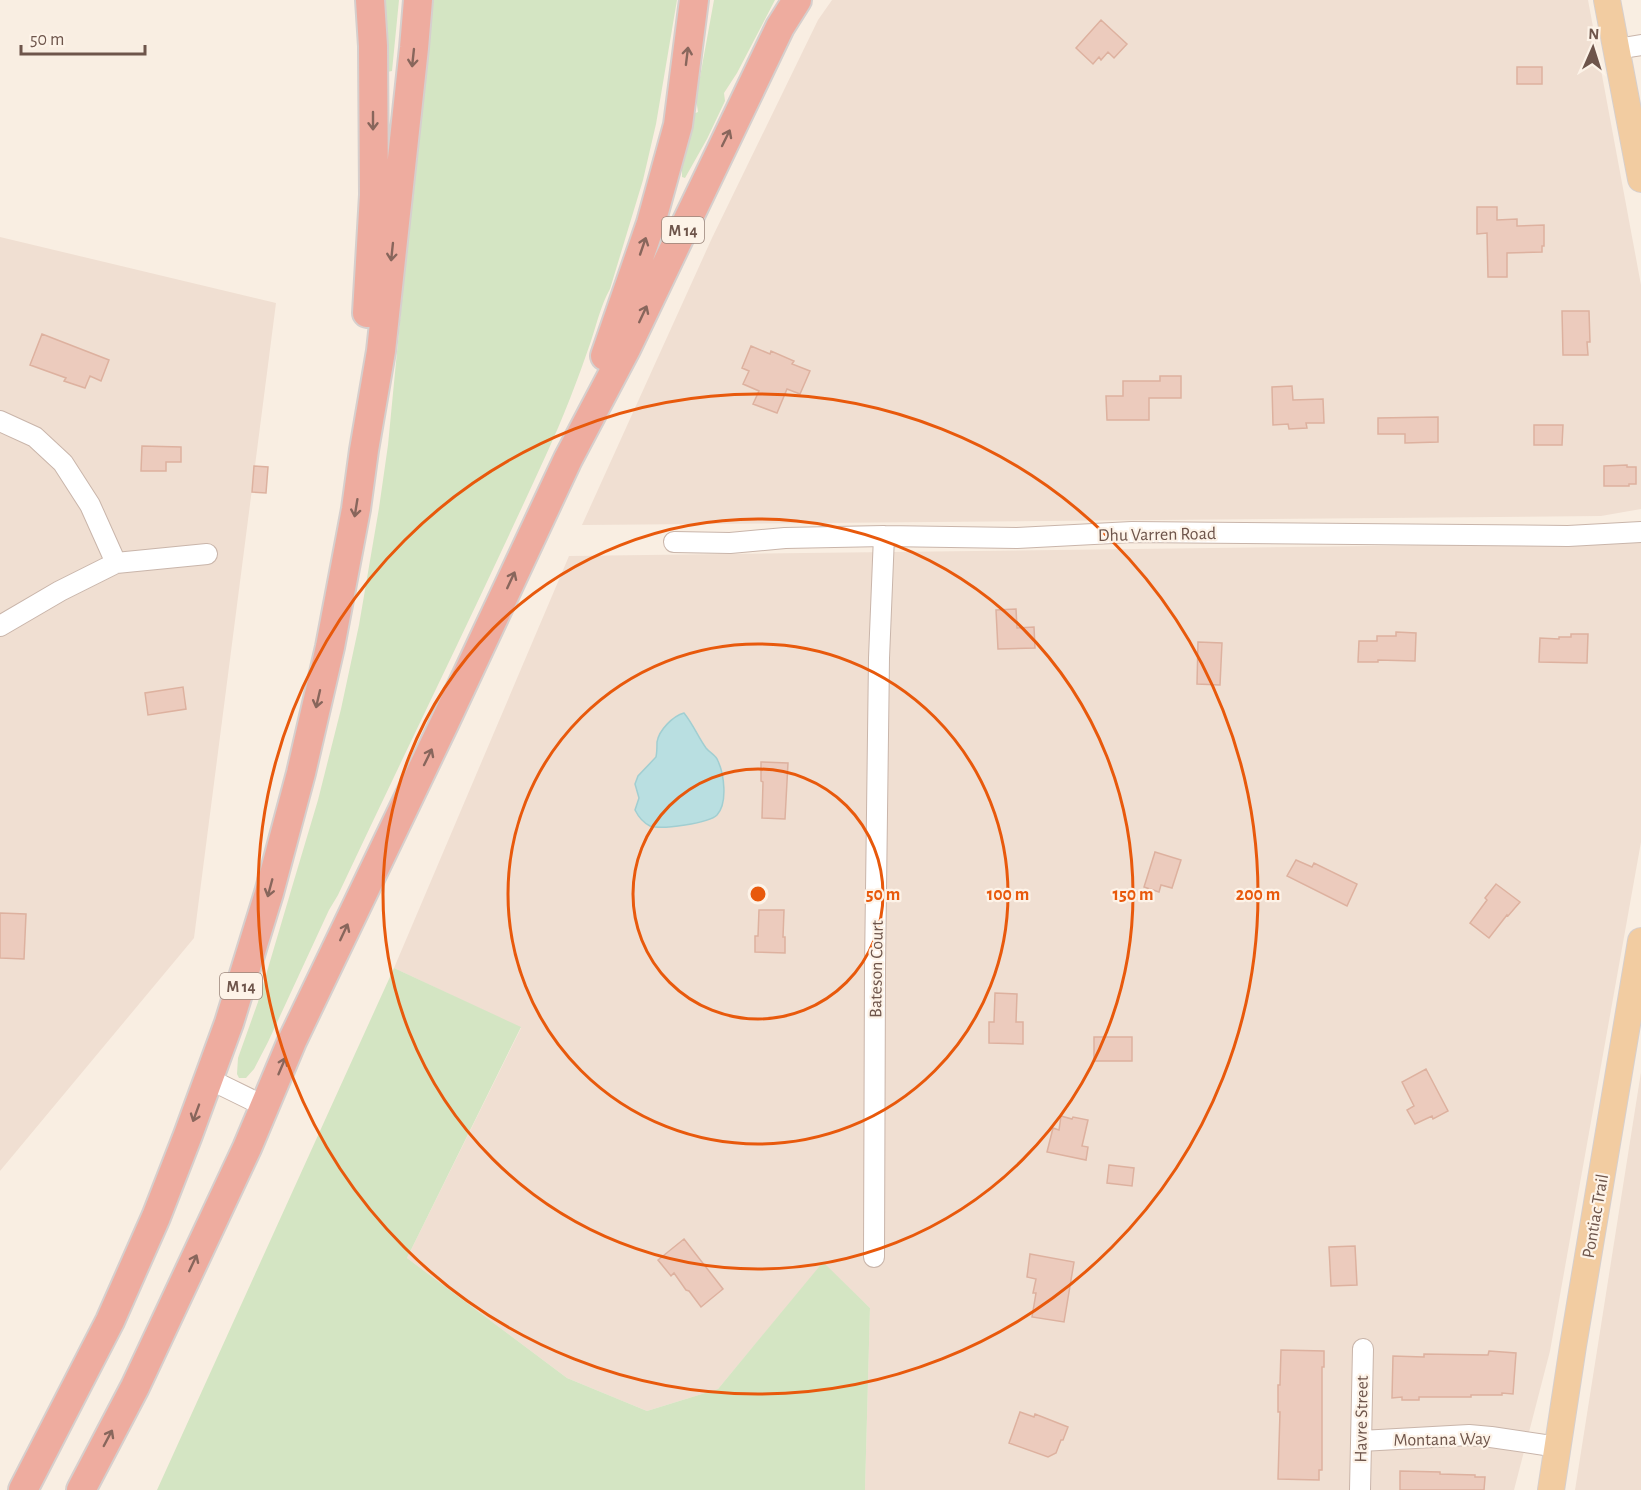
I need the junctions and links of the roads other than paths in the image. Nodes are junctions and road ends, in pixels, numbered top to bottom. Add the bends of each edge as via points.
1 (370, 0) edge
2 (418, 0) edge
3 (694, 0) edge
4 (797, 0) edge
5 (1607, 0) edge
6 (1629, 47) edge
7 (1641, 179) edge
8 (0, 421) edge
9 (364, 450) junction
10 (568, 459) junction
11 (1641, 532) edge
12 (884, 536) junction
13 (674, 542) dead end
14 (207, 554) dead end
15 (116, 563) junction
16 (0, 626) edge
17 (1639, 965) edge
18 (208, 1079) junction
19 (264, 1106) junction
20 (874, 1257) dead end
21 (1363, 1349) dead end
22 (1361, 1441) junction
23 (1558, 1447) junction
24 (23, 1490) edge
25 (81, 1490) edge
26 (1360, 1490) edge
27 (1551, 1490) edge

1 -> 9 highway via 374,195
2 -> 9 highway, M 14 via 381,351
10 -> 3 highway via 654,212 678,125
10 -> 4 highway, M 14 via 626,349 780,27
5 - 6 main road
6 - 7 main road
8 - 15 street via 34,437 63,463 90,505
9 -> 18 highway, M 14 via 332,636 301,773 269,893
19 -> 10 highway, M 14
11 - 12 street, Dhu Varren Road via 1568,536 1143,532 1017,538
12 - 13 street, Dhu Varren Road
12 - 20 street, Bateson Court via 879,658
14 - 15 street
15 - 16 street
17 - 23 main road, Pontiac Trail
18 - 19 street
18 -> 24 highway, M 14 via 156,1217 110,1321
25 -> 19 highway, M 14 via 135,1387
21 - 22 street, Havre Street
22 - 23 street, Montana Way via 1469,1435
22 - 26 street, Havre Street
23 - 27 main road, Pontiac Trail

